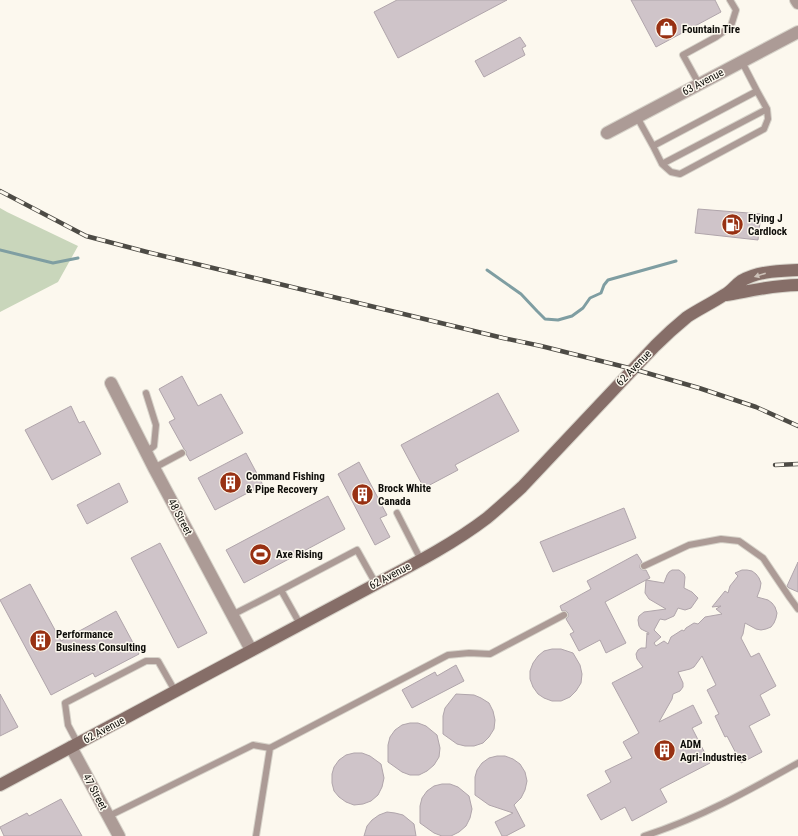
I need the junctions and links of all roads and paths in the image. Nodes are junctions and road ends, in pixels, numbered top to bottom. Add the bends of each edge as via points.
1 (730, 0) edge
2 (796, 0) edge
3 (798, 3) edge
4 (798, 32) edge
5 (742, 62) junction
6 (699, 84) junction
7 (757, 91) junction
8 (767, 109) junction
9 (637, 117) junction
10 (607, 132) dead end
11 (653, 146) junction
12 (662, 164) junction
13 (798, 270) edge
14 (798, 285) edge
15 (726, 294) junction
16 (111, 383) dead end
17 (146, 393) dead end
18 (146, 452) junction
19 (182, 453) dead end
20 (154, 468) junction
21 (397, 513) dead end
22 (421, 560) junction
23 (644, 566) dead end
24 (376, 584) junction
25 (281, 590) junction
26 (798, 609) edge
27 (232, 615) junction
28 (564, 615) dead end
29 (300, 624) junction
30 (251, 650) junction
31 (175, 691) junction
32 (75, 746) junction
33 (270, 748) junction
34 (798, 763) edge
35 (0, 785) edge
36 (109, 816) junction
37 (119, 836) edge
38 (256, 836) edge
39 (644, 836) edge

1 - 6 lane via 736,10 730,26 716,37 683,55
2 - 3 street
4 - 5 street, 63 Avenue
5 - 6 street, 63 Avenue
5 - 7 lane
6 - 9 street, 63 Avenue
7 - 8 lane
7 - 11 lane
8 - 12 lane
8 - 12 lane via 768,119 764,129 680,174 671,172
9 - 10 street, 63 Avenue
9 - 11 lane
11 - 12 lane
13 -> 15 main road, 62 Avenue via 770,271 754,276 740,282
14 - 15 main road, 62 Avenue
15 - 22 main road, 62 Avenue via 687,317 655,346 506,502 457,539
16 - 18 street, 48 Street
17 - 18 lane via 156,425 154,446
18 - 20 street, 48 Street
19 - 20 lane
20 - 27 street, 48 Street
21 - 22 lane
22 - 24 main road, 62 Avenue
23 - 26 lane via 689,545 721,539 740,541 763,558
24 - 25 lane via 357,550
24 - 29 main road, 62 Avenue
25 - 27 lane
25 - 29 lane
27 - 30 street, 48 Street
28 - 33 lane via 490,654 468,652 448,655
29 - 30 main road, 62 Avenue
30 - 31 main road, 62 Avenue
31 - 32 main road, 62 Avenue
31 - 32 lane via 158,661 146,661 65,703 68,725
32 - 35 main road, 62 Avenue
32 - 36 street, 47 Street
33 - 36 lane via 253,745
33 - 38 lane
34 - 39 lane via 726,803
36 - 37 street, 47 Street

